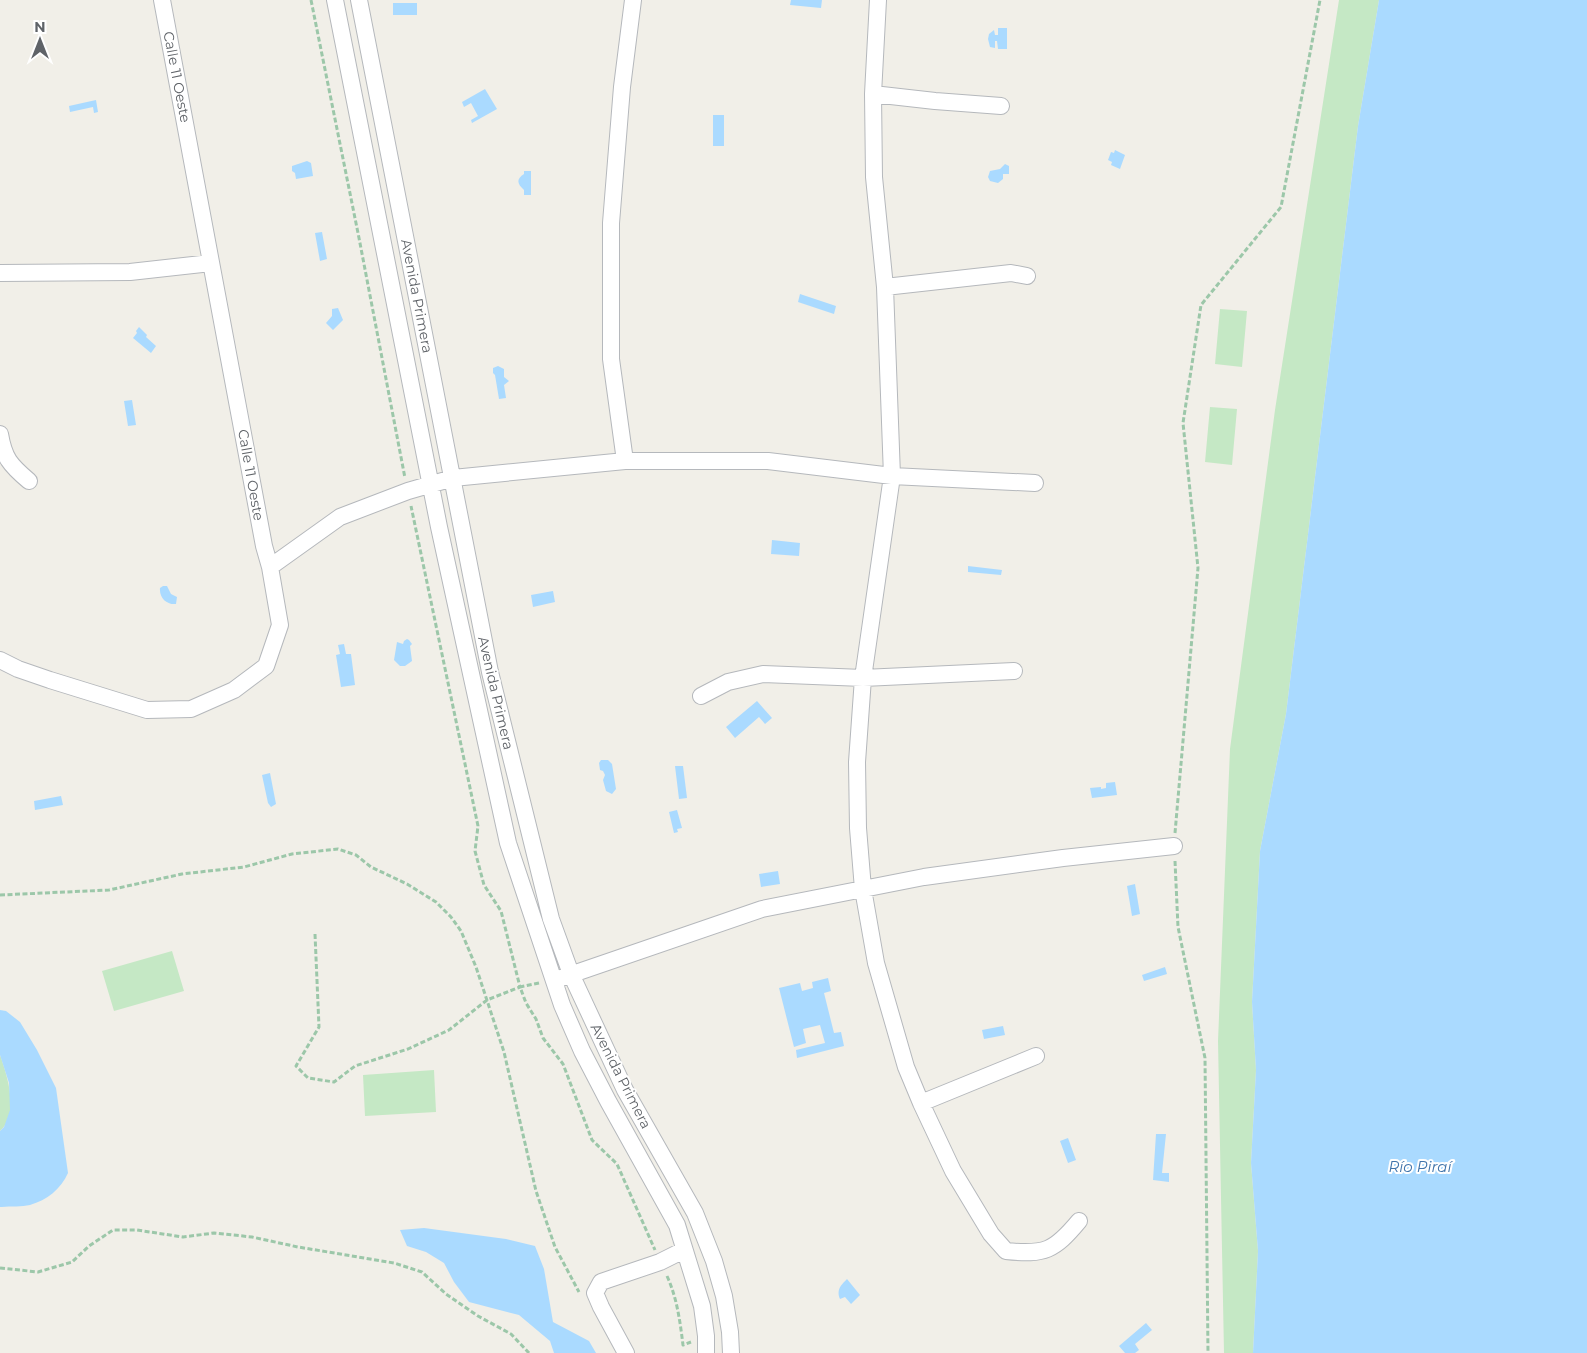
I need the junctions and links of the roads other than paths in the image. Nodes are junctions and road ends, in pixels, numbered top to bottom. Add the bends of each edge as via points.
1 (162, 0) edge
2 (335, 0) edge
3 (359, 0) edge
4 (634, 0) edge
5 (878, 0) edge
6 (873, 94) junction
7 (1002, 106) dead end
8 (212, 263) junction
9 (0, 274) edge
10 (1027, 276) dead end
11 (884, 287) junction
12 (0, 434) edge
13 (625, 461) junction
14 (892, 476) junction
15 (453, 478) junction
16 (30, 481) dead end
17 (1035, 482) dead end
18 (431, 484) junction
19 (270, 566) junction
20 (0, 660) edge
21 (1014, 671) dead end
22 (863, 678) junction
23 (701, 696) dead end
24 (1174, 846) road end
25 (863, 889) junction
26 (571, 974) junction
27 (552, 981) junction
28 (1036, 1056) dead end
29 (920, 1103) junction
30 (1080, 1221) dead end
31 (684, 1250) junction
32 (626, 1353) edge
33 (706, 1353) edge
34 (730, 1353) edge

1 - 8 street, Calle 11 Oeste
2 - 18 street, Avenida Primera
3 - 15 street, Avenida Primera
4 - 13 street via 622,87 611,223 611,359
5 - 6 street
6 - 7 street
6 - 11 street via 874,177
8 - 9 street via 130,272
8 - 19 street, Calle 11 Oeste
10 - 11 street via 1012,273
11 - 14 street
12 - 16 street via 4,452
13 - 14 street via 768,461
13 - 15 street
14 - 17 street
14 - 22 street
15 - 18 street
15 - 26 street, Avenida Primera via 490,672 551,919
18 - 19 street via 340,517
18 - 27 street, Avenida Primera via 508,843
19 - 20 street, Calle 11 Oeste via 280,625 266,666 234,690 191,709 147,710 50,680
21 - 22 street
22 - 23 street via 763,674 728,682
22 - 25 street via 856,762
24 - 25 street via 924,877
25 - 26 street via 762,909
25 - 29 street via 876,963 906,1067
26 - 27 street
26 - 34 street, Avenida Primera via 625,1090 695,1213 724,1296
27 - 31 street, Avenida Primera via 587,1059 677,1225
28 - 29 street
29 - 30 street via 953,1171 991,1234 1006,1251 1030,1253 1052,1247
31 - 32 street via 660,1262 601,1282 595,1293
31 - 33 street, Avenida Primera via 702,1306

